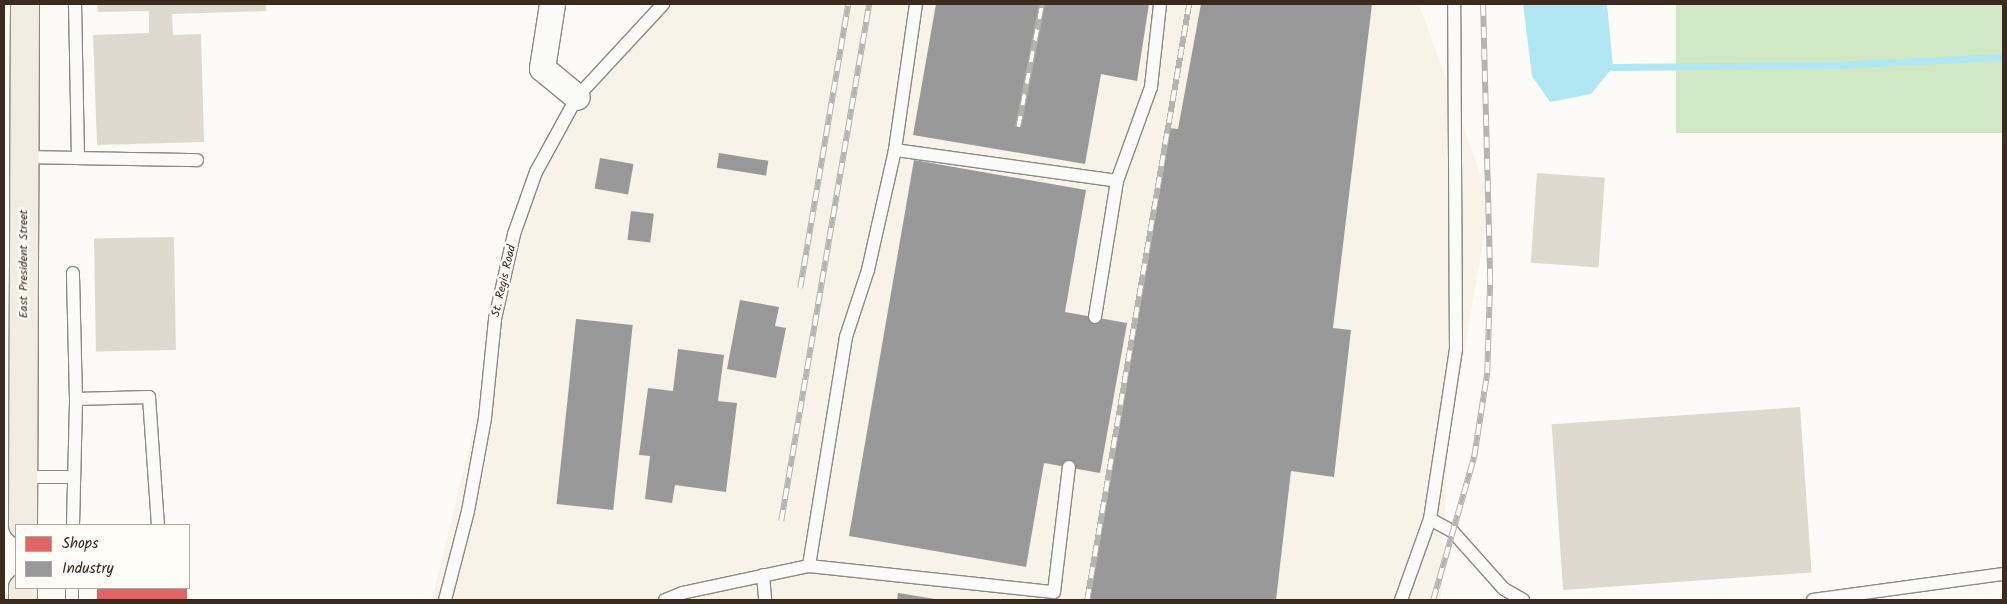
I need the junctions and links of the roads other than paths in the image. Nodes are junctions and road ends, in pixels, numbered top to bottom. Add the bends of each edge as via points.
1 (25, 4) edge
2 (75, 4) edge
3 (552, 4) edge
4 (663, 4) edge
5 (916, 4) edge
6 (1160, 4) edge
7 (1454, 4) edge
8 (577, 97) junction
9 (895, 150) junction
10 (24, 157) junction
11 (78, 158) junction
12 (197, 160) dead end
13 (1117, 181) junction
14 (73, 273) dead end
15 (1095, 317) dead end
16 (76, 399) junction
17 (1069, 468) dead end
18 (23, 477) junction
19 (73, 477) junction
20 (1430, 520) junction
21 (23, 524) edge
22 (73, 524) edge
23 (158, 524) edge
24 (809, 566) junction
25 (2003, 574) edge
26 (763, 576) junction
27 (445, 600) edge
28 (665, 600) edge
29 (765, 600) edge
30 (1401, 600) edge
31 (1523, 600) edge
32 (1813, 600) edge

1 - 10 main road, East President Street
2 - 11 lane
3 - 8 street via 542,68
4 - 8 lane, St. Regis Road
5 - 9 lane
6 - 13 lane via 1151,87
7 - 20 lane via 1456,349
8 - 27 lane, St. Regis Road via 536,172 514,234 495,319 484,418 468,511
9 - 13 lane
9 - 24 lane via 868,270 846,337
10 - 11 lane
10 - 18 main road, East President Street
11 - 12 lane
13 - 15 lane
14 - 16 lane
16 - 19 lane
16 - 23 lane via 149,397
17 - 24 lane via 1054,592
18 - 19 lane
18 - 21 main road, East President Street
19 - 22 lane
20 - 30 lane
20 - 31 lane via 1453,532 1504,589
24 - 26 lane
25 - 32 lane
26 - 28 lane via 682,593
26 - 29 lane

